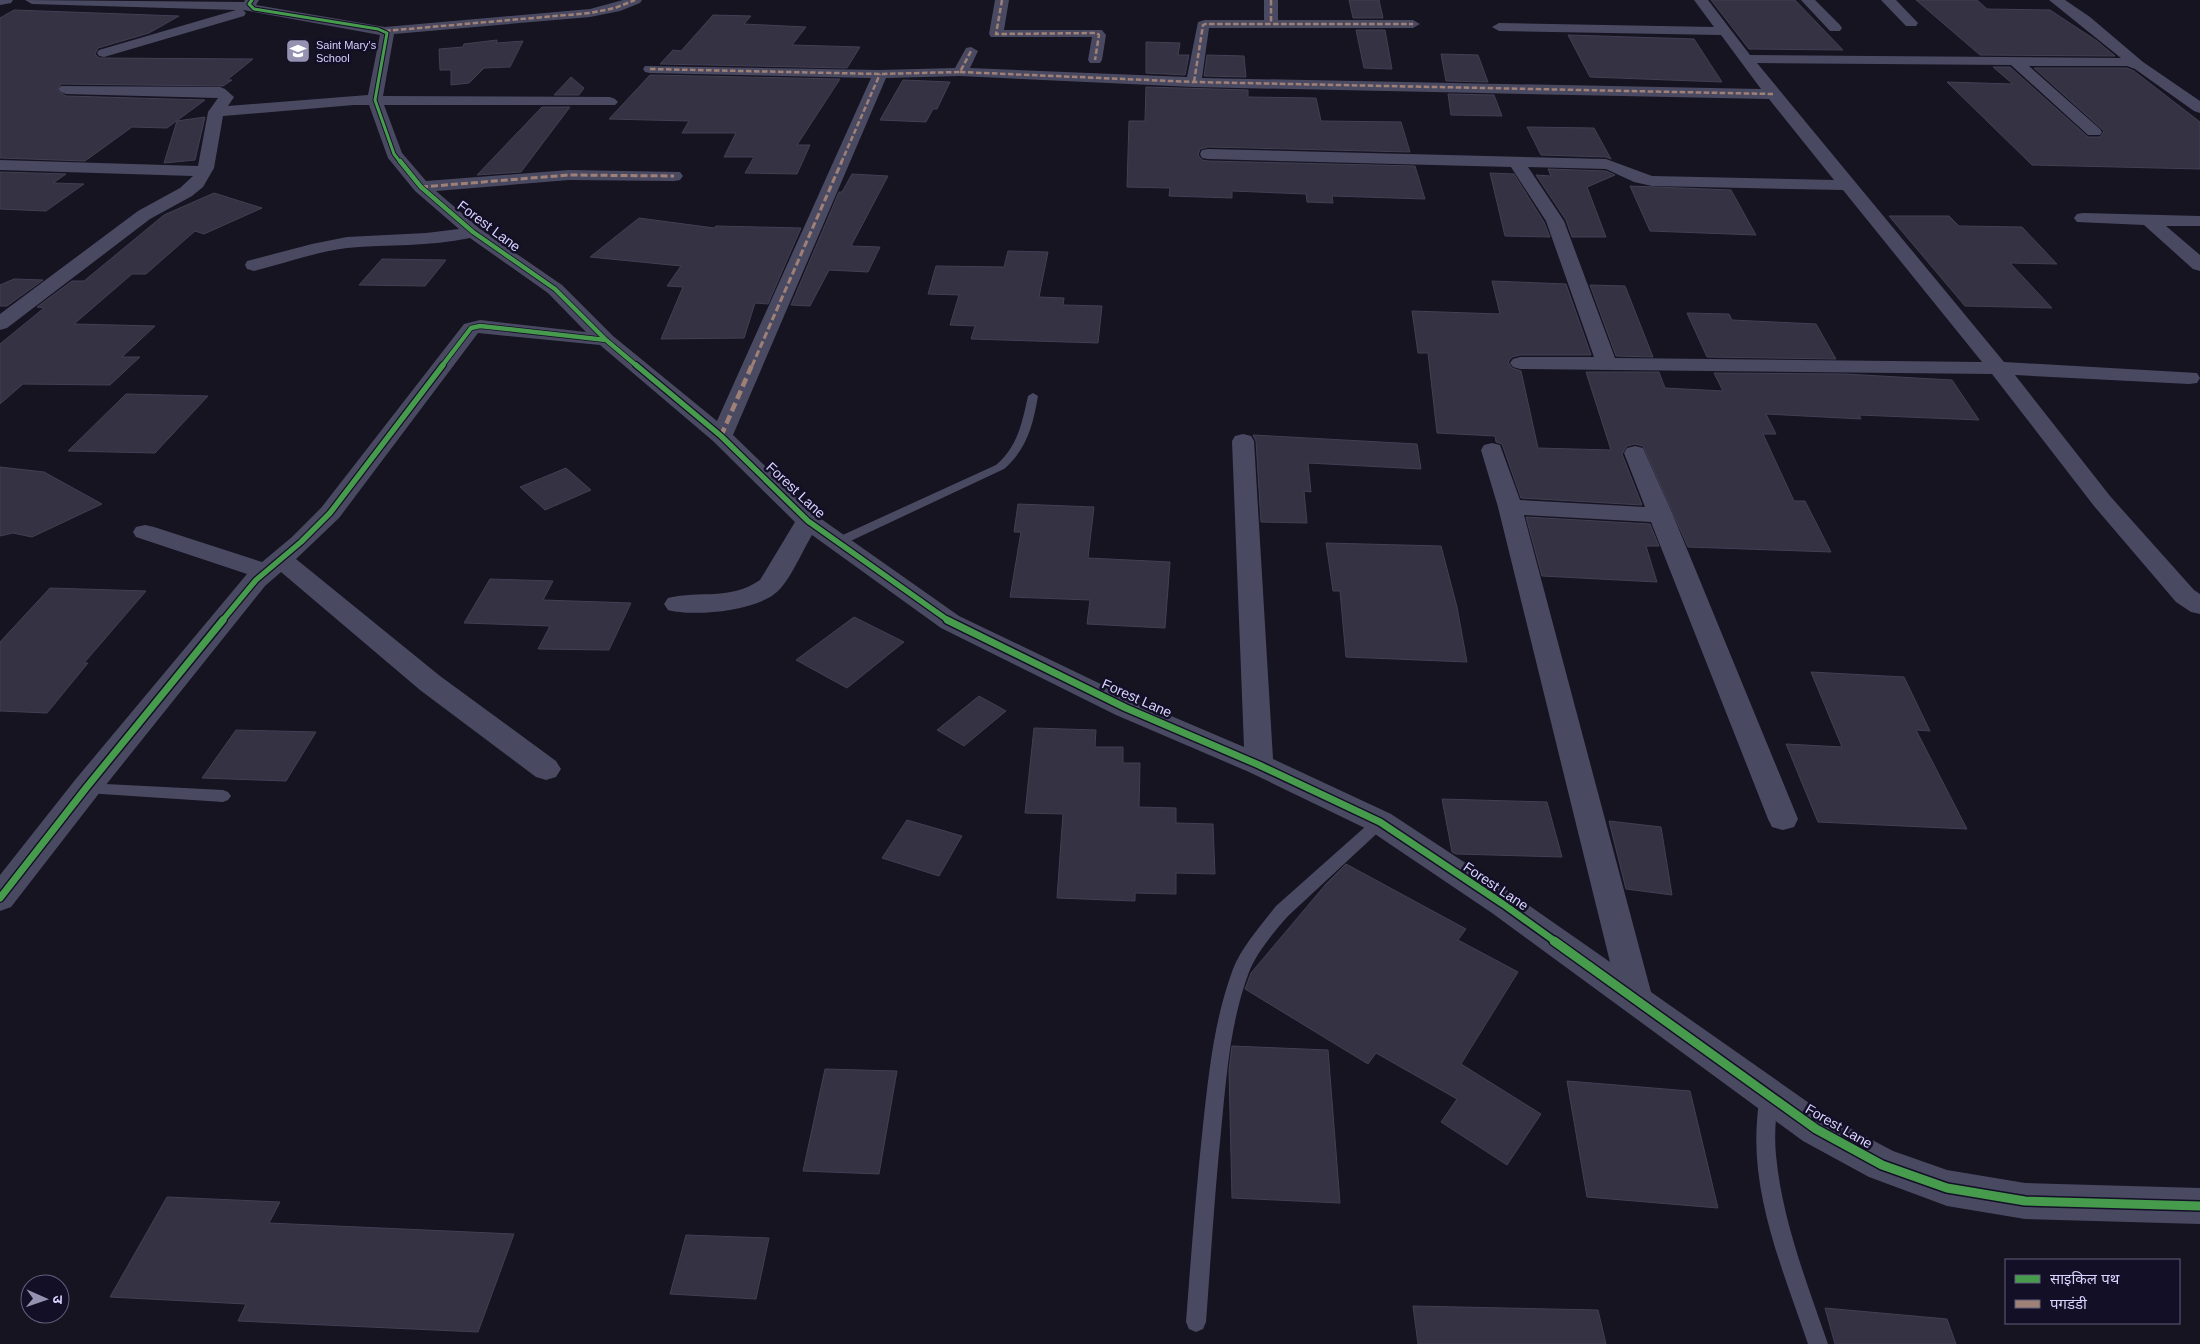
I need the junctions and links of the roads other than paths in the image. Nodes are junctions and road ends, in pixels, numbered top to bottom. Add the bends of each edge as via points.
1 (6, 0) edge
2 (32, 0) edge
3 (635, 0) edge
4 (1002, 0) edge
5 (1271, 0) edge
6 (1701, 0) edge
7 (1808, 0) edge
8 (1888, 0) edge
9 (2056, 0) edge
10 (0, 1) edge
11 (251, 4) edge
12 (1911, 23) dead end
13 (1271, 24) junction
14 (1413, 24) dead end
15 (1499, 27) dead end
16 (1835, 28) dead end
17 (385, 31) junction
18 (1723, 31) junction
19 (971, 51) dead end
20 (104, 53) dead end
21 (1747, 59) junction
22 (1095, 60) dead end
23 (2016, 62) junction
24 (2137, 64) junction
25 (650, 69) dead end
26 (960, 72) junction
27 (880, 74) junction
28 (1194, 82) junction
29 (66, 89) dead end
30 (1773, 94) junction
31 (375, 100) junction
32 (610, 102) dead end
33 (2200, 108) edge
34 (216, 112) junction
35 (2094, 132) dead end
36 (1208, 154) dead end
37 (1516, 162) junction
38 (0, 165) edge
39 (205, 170) junction
40 (674, 176) dead end
41 (1847, 185) junction
42 (422, 187) junction
43 (2083, 218) dead end
44 (2149, 220) junction
45 (2200, 221) edge
46 (473, 232) junction
47 (254, 265) dead end
48 (2200, 265) edge
49 (0, 324) edge
50 (606, 340) junction
51 (1520, 363) dead end
52 (1608, 364) junction
53 (1998, 368) junction
54 (2189, 378) dead end
55 (1033, 396) dead end
56 (721, 436) junction
57 (1243, 441) dead end
58 (1492, 450) dead end
59 (1635, 453) dead end
60 (1510, 507) junction
61 (1661, 515) junction
62 (808, 521) junction
63 (145, 532) dead end
64 (838, 542) junction
65 (272, 566) junction
66 (677, 604) dead end
67 (2200, 606) edge
68 (1258, 764) junction
69 (546, 769) dead end
70 (86, 788) junction
71 (224, 796) dead end
72 (1783, 819) dead end
73 (1380, 822) junction
74 (0, 898) edge
75 (1636, 999) junction
76 (1770, 1096) junction
77 (2200, 1206) edge
78 (1196, 1322) dead end
79 (1818, 1344) edge

1 - 10 street
2 - 11 street
3 - 17 street via 590,13
4 - 22 street via 996,34 1097,33
5 - 13 street
6 - 18 street
7 - 16 street
8 - 12 street
9 - 24 street
11 - 17 street
11 - 20 street via 214,21
13 - 14 street
13 - 28 street via 1204,24
15 - 18 street
17 - 31 street via 388,38
18 - 21 street
19 - 26 street
21 - 23 street
21 - 30 street
23 - 24 street
23 - 35 street
24 - 33 street
25 - 27 street
26 - 27 street
26 - 28 street
27 - 56 street
28 - 30 street
29 - 34 street via 220,92 226,97
30 - 41 street
31 - 32 street
31 - 34 street via 301,103
31 - 42 street, Forest Lane via 394,154
34 - 39 street
36 - 37 street
37 - 41 street via 1606,164 1652,181
37 - 52 street via 1555,221
38 - 39 street
39 - 49 street via 193,187 144,214
40 - 42 street via 569,175
41 - 53 street
42 - 46 street, Forest Lane
43 - 44 street
44 - 45 street
44 - 48 street
46 - 47 street via 440,240 371,241 329,246
46 - 50 street, Forest Lane via 555,289
50 - 56 street, Forest Lane
50 - 65 street via 480,326 471,328 330,513
51 - 52 street
52 - 53 street
53 - 54 street
53 - 67 street via 2102,501 2184,596
55 - 64 lane via 1026,433 1019,448 1000,467
56 - 62 street, Forest Lane
57 - 68 street
58 - 60 street
59 - 61 street
60 - 61 street
60 - 75 street
61 - 72 street
62 - 64 street, Forest Lane
62 - 66 street via 762,592 737,600
63 - 65 street
64 - 68 street, Forest Lane via 950,622 1126,708
65 - 69 street
65 - 70 street
68 - 73 street, Forest Lane
70 - 71 lane
70 - 74 street
73 - 75 street, Forest Lane
73 - 78 lane via 1282,911 1242,968 1220,1049
75 - 76 street, Forest Lane
76 - 77 street, Forest Lane via 1816,1130 1882,1165 1948,1188 2025,1202
76 - 79 lane via 1766,1155 1771,1185

